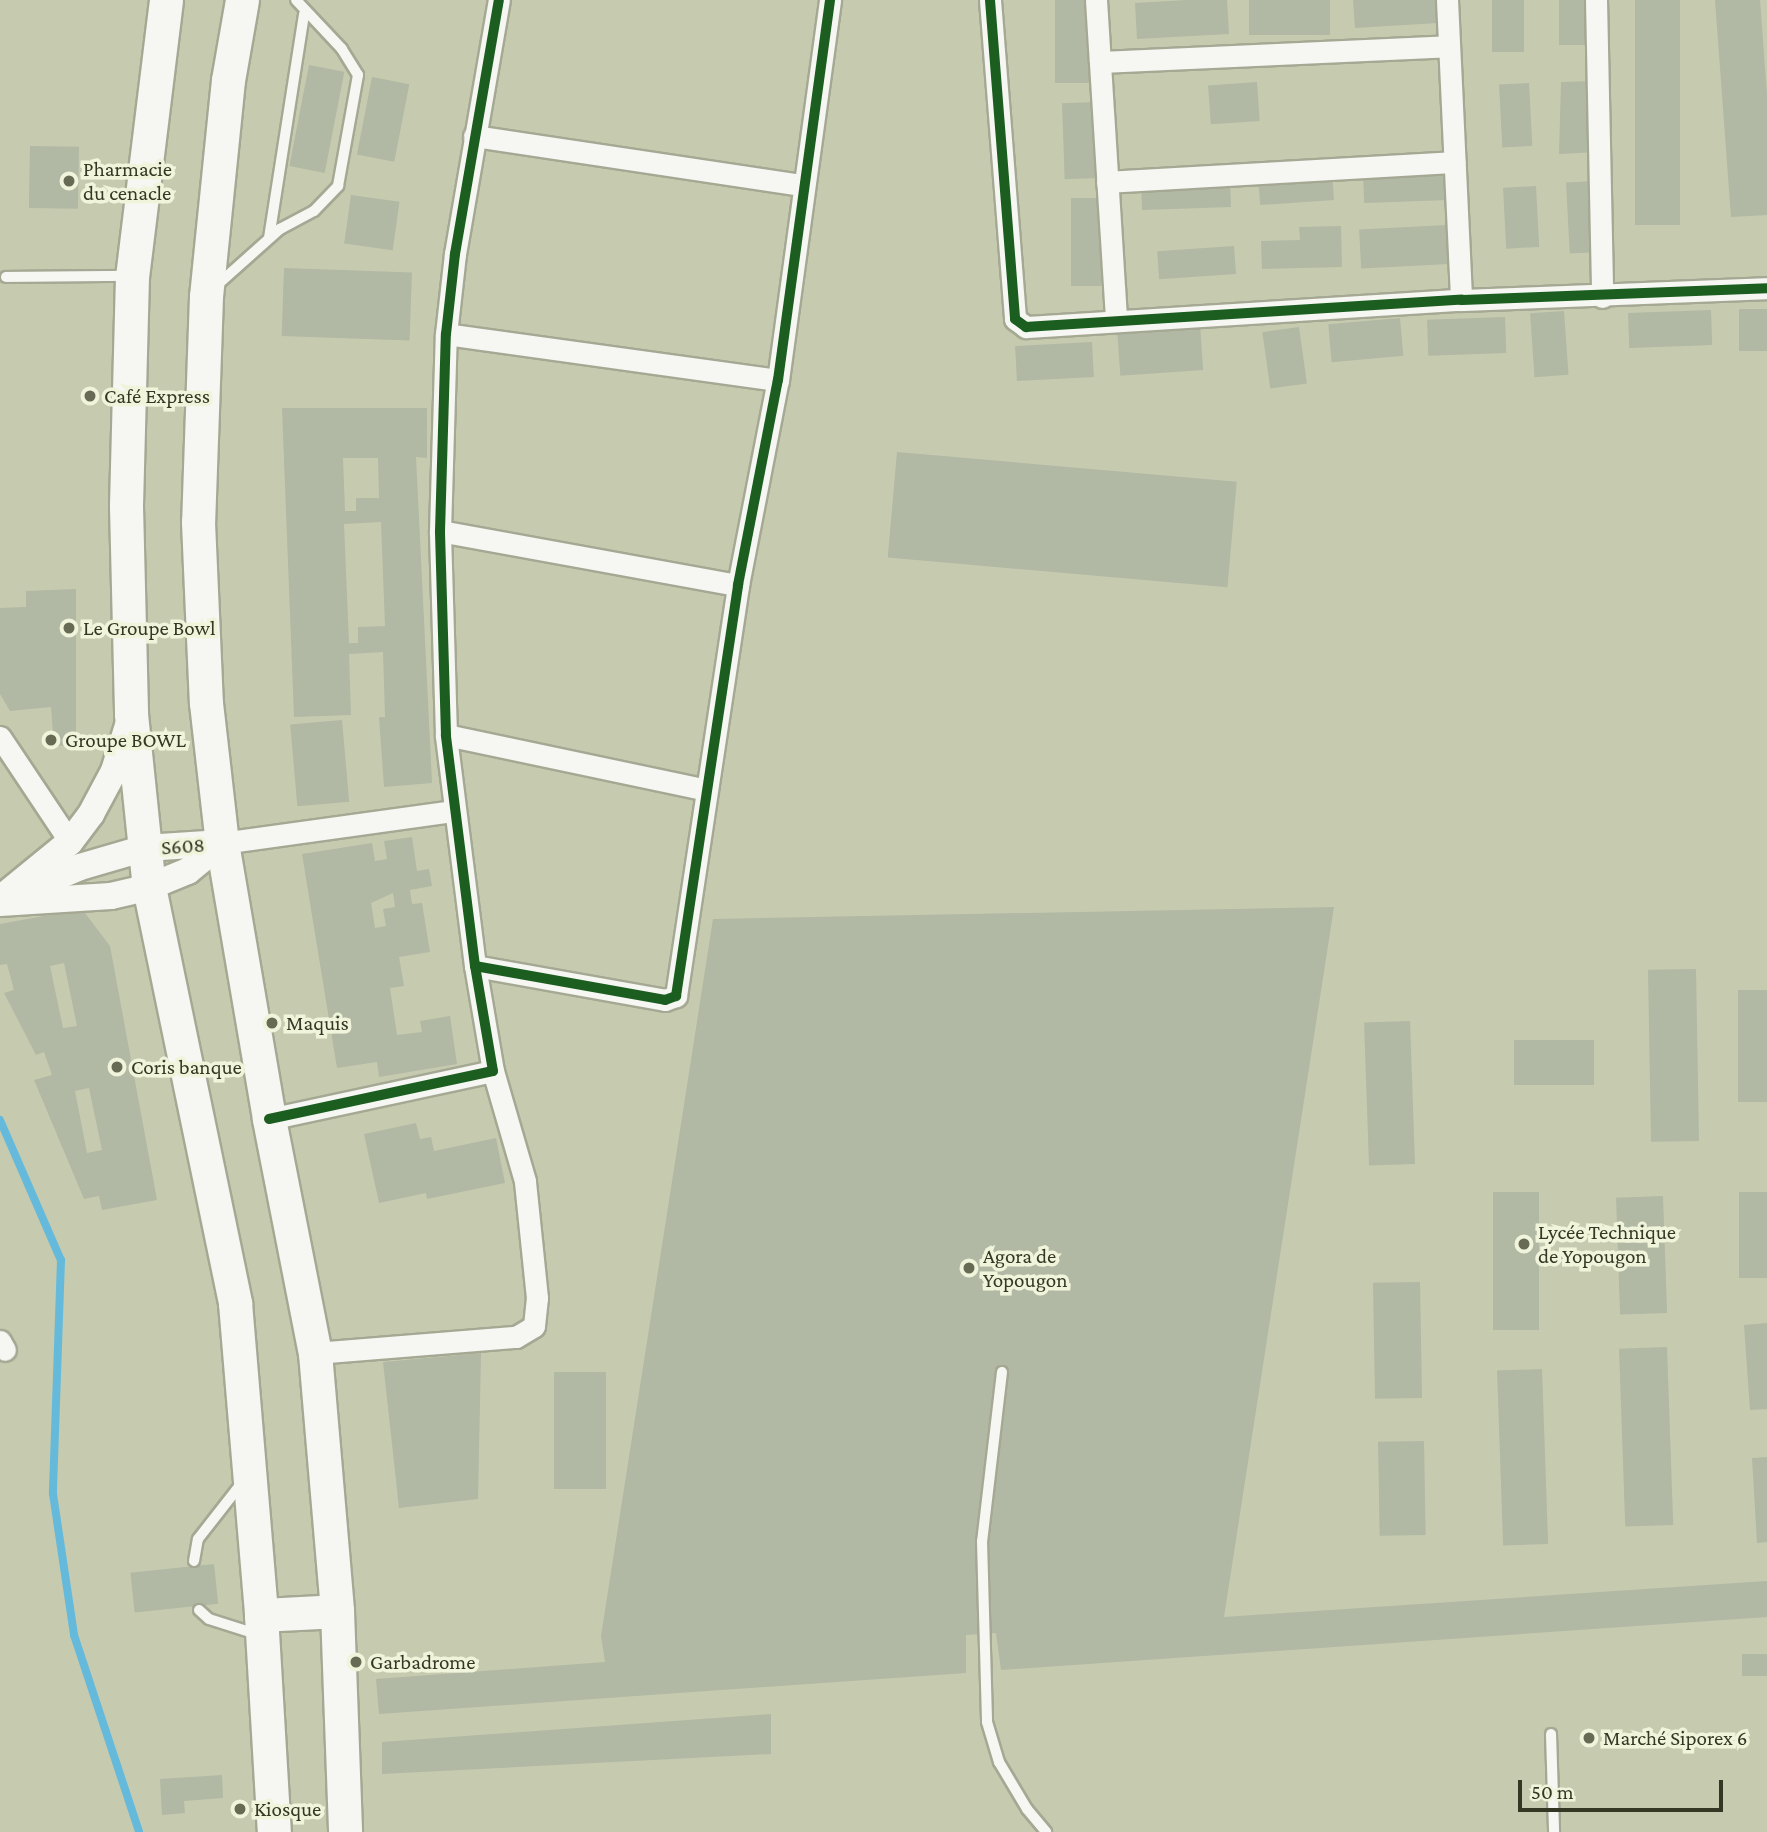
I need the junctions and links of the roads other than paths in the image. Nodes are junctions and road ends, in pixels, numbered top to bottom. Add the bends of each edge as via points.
1 (166, 0) edge
2 (242, 0) edge
3 (296, 0) edge
4 (499, 0) edge
5 (831, 0) edge
6 (990, 0) edge
7 (1096, 0) edge
8 (1447, 0) edge
9 (1596, 0) edge
10 (304, 14) junction
11 (1449, 46) junction
12 (1100, 62) junction
13 (474, 136) junction
14 (1454, 162) junction
15 (1107, 182) junction
16 (803, 186) junction
17 (269, 238) junction
18 (132, 276) junction
19 (6, 277) dead end
20 (1767, 288) edge
21 (206, 296) junction
22 (1602, 298) junction
23 (1461, 300) junction
24 (1116, 320) junction
25 (446, 334) junction
26 (778, 380) junction
27 (440, 531) junction
28 (737, 585) junction
29 (131, 714) junction
30 (446, 735) junction
31 (0, 737) edge
32 (706, 790) junction
33 (454, 811) junction
34 (70, 842) junction
35 (222, 844) junction
36 (145, 848) junction
37 (149, 887) junction
38 (0, 901) edge
39 (475, 966) junction
40 (493, 1071) junction
41 (268, 1119) junction
42 (315, 1353) junction
43 (1002, 1373) dead end
44 (249, 1473) junction
45 (194, 1561) dead end
46 (199, 1610) dead end
47 (337, 1611) junction
48 (262, 1626) junction
49 (1551, 1734) dead end
50 (274, 1832) edge
51 (345, 1832) edge
52 (1046, 1832) edge
53 (1553, 1832) edge

1 - 18 main road
2 - 21 main road via 228,80
3 - 10 lane
4 - 13 street
5 - 16 street
6 - 24 street via 1015,319 1037,328
7 - 12 street
8 - 11 street
9 - 22 street
10 - 17 lane
10 - 17 lane via 342,49 358,75 354,114 338,186 314,211
11 - 12 street
11 - 14 street
12 - 15 street
13 - 16 street
13 - 25 street
14 - 15 street
14 - 23 street
15 - 24 street
16 - 26 street
17 - 21 lane
18 - 19 lane
18 - 29 main road via 126,506
20 - 22 street
21 - 35 main road via 198,522 206,703
22 - 23 street
23 - 24 street
25 - 26 street
25 - 27 street
26 - 28 street
27 - 28 street
27 - 30 street
28 - 32 street
29 - 34 street via 114,771
29 - 36 main road
30 - 32 street
30 - 33 street
31 - 34 street
32 - 39 street via 672,1000
33 - 35 street
33 - 39 street
34 - 38 street
35 - 36 street, S608
35 - 37 street, S608 via 188,871
35 - 41 main road
36 - 37 main road
36 - 38 street, S608 via 80,867
37 - 38 street, S608 via 111,896
37 - 44 main road via 234,1303
39 - 40 street
40 - 41 street
40 - 42 street via 525,1181 537,1286 534,1326 516,1338
41 - 42 main road
42 - 47 main road
43 - 52 lane via 982,1541 987,1722 999,1762
44 - 45 lane via 198,1539
44 - 48 main road
46 - 48 lane via 209,1619
47 - 48 main road
47 - 51 main road
48 - 50 main road
49 - 53 lane

